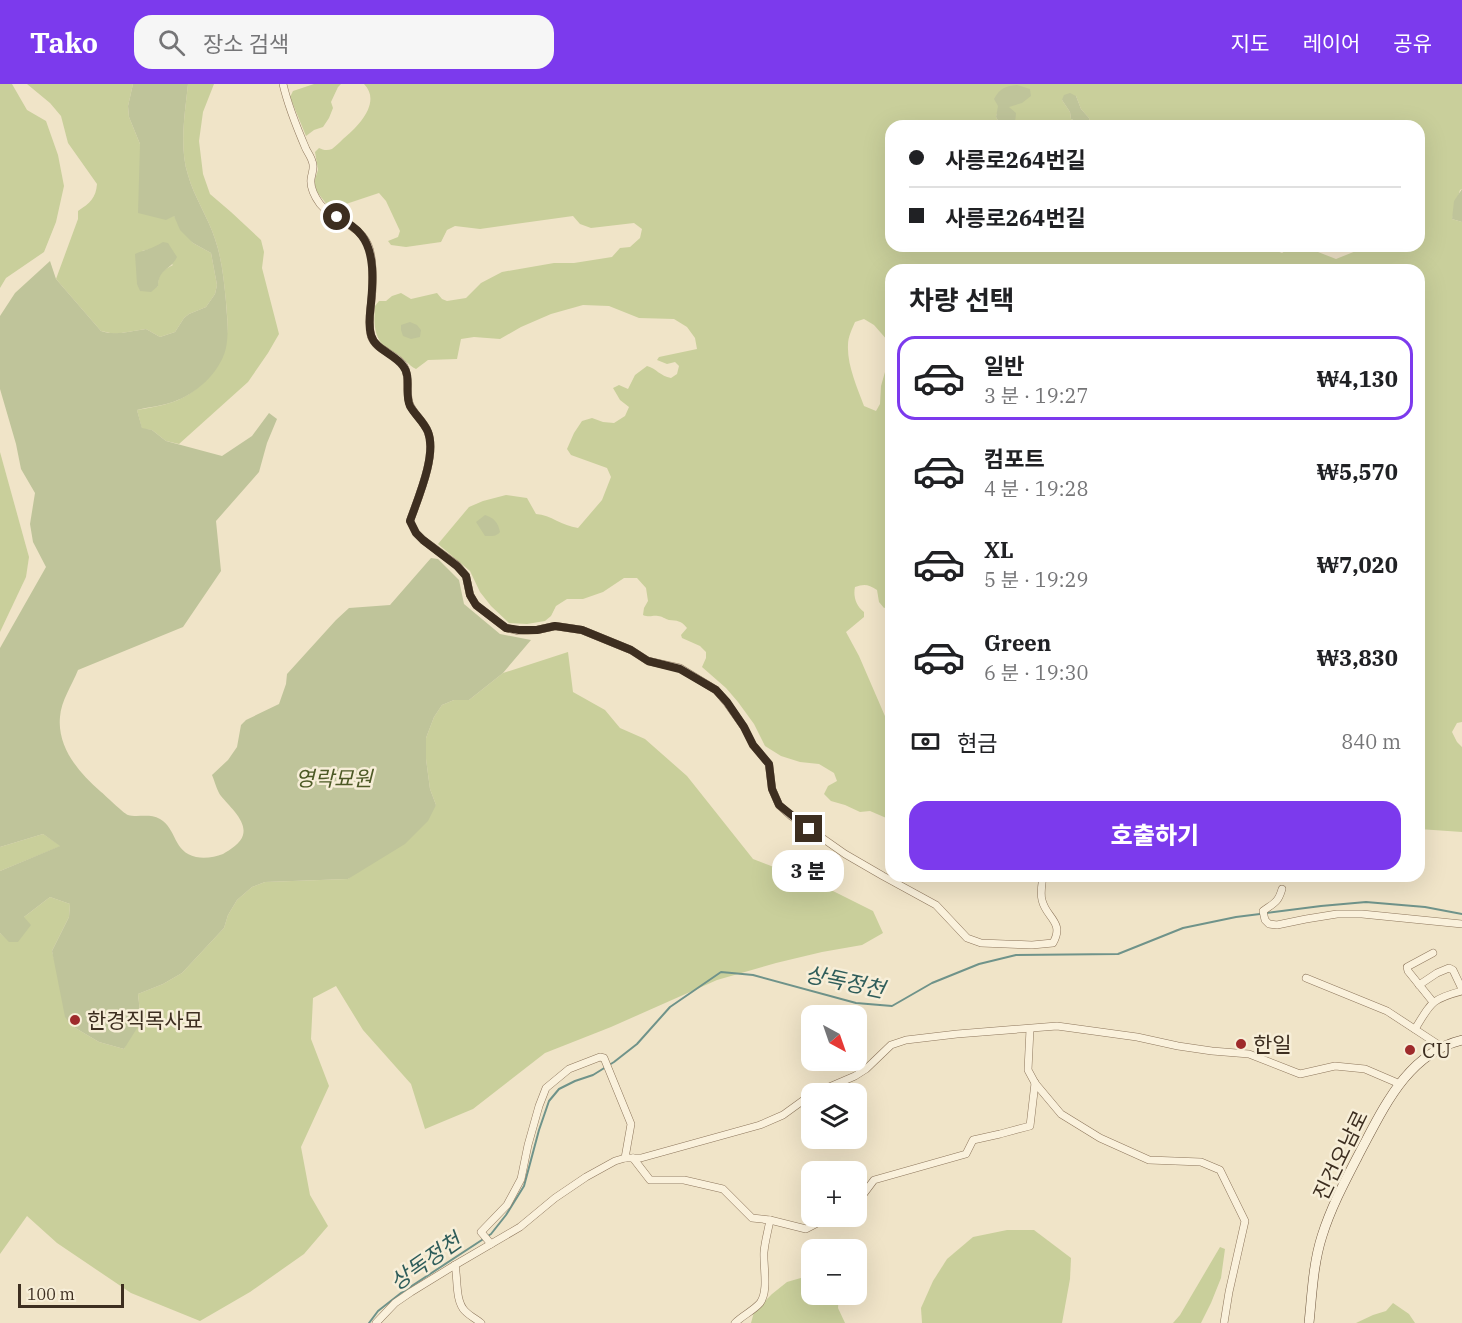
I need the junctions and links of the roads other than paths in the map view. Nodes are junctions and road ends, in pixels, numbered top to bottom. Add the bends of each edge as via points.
1 (283, 84) edge
2 (885, 877) edge
3 (894, 882) edge
4 (1042, 882) edge
5 (1282, 889) dead end
6 (1462, 924) edge
7 (1433, 953) dead end
8 (1306, 978) dead end
9 (1419, 985) junction
10 (1462, 990) edge
11 (1433, 1002) junction
12 (1030, 1029) junction
13 (1415, 1029) junction
14 (1462, 1040) edge
15 (1442, 1047) junction
16 (838, 1083) edge
17 (1035, 1083) junction
18 (1400, 1084) junction
19 (801, 1102) edge
20 (625, 1158) junction
21 (633, 1158) junction
22 (867, 1189) edge
23 (770, 1220) junction
24 (810, 1227) edge
25 (490, 1242) junction
26 (454, 1265) junction
27 (376, 1323) edge
28 (481, 1323) edge
29 (735, 1323) edge
30 (1224, 1323) edge
31 (1309, 1323) edge

1 - 2 street via 313,161 313,193 326,210 350,224 369,246 371,337 406,369 410,406 428,433 431,446 425,480 410,521 416,533 457,566 466,576 476,605 506,628 537,630 555,626 582,630 648,661 680,669 716,690 769,764 772,789 779,805
3 - 4 street via 936,905 967,938 981,943 1032,945 1053,943 1057,937 1056,924 1042,900
5 - 6 street via 1277,901 1264,910 1267,923 1272,925 1362,914
7 - 9 street via 1407,967
8 - 13 street via 1387,1011
9 - 10 street via 1449,968
9 - 11 street
10 - 11 street
11 - 13 street
12 - 16 street via 906,1040 891,1045 866,1069
12 - 17 street via 1028,1070
12 - 18 street via 1082,1028 1190,1048 1249,1054 1300,1074 1335,1065 1365,1069
13 - 15 street
14 - 15 main road, 진건오남로
15 - 18 main road, 진건오남로 via 1413,1068
17 - 22 street via 1030,1126 973,1140 966,1154 874,1180
17 - 30 street via 1061,1114 1100,1138 1149,1160 1201,1161 1220,1170 1245,1221
18 - 31 main road, 진건오남로 via 1345,1181 1322,1237
19 - 21 street via 760,1125
20 - 21 street
20 - 25 street via 586,1177 520,1227
20 - 25 street via 631,1124 604,1058 569,1069 546,1088 520,1179 507,1205 481,1232
21 - 23 street via 650,1180 684,1180 723,1189 752,1218
23 - 24 street
23 - 29 street via 763,1297
25 - 26 street
26 - 27 street via 395,1304
26 - 28 street via 460,1304

